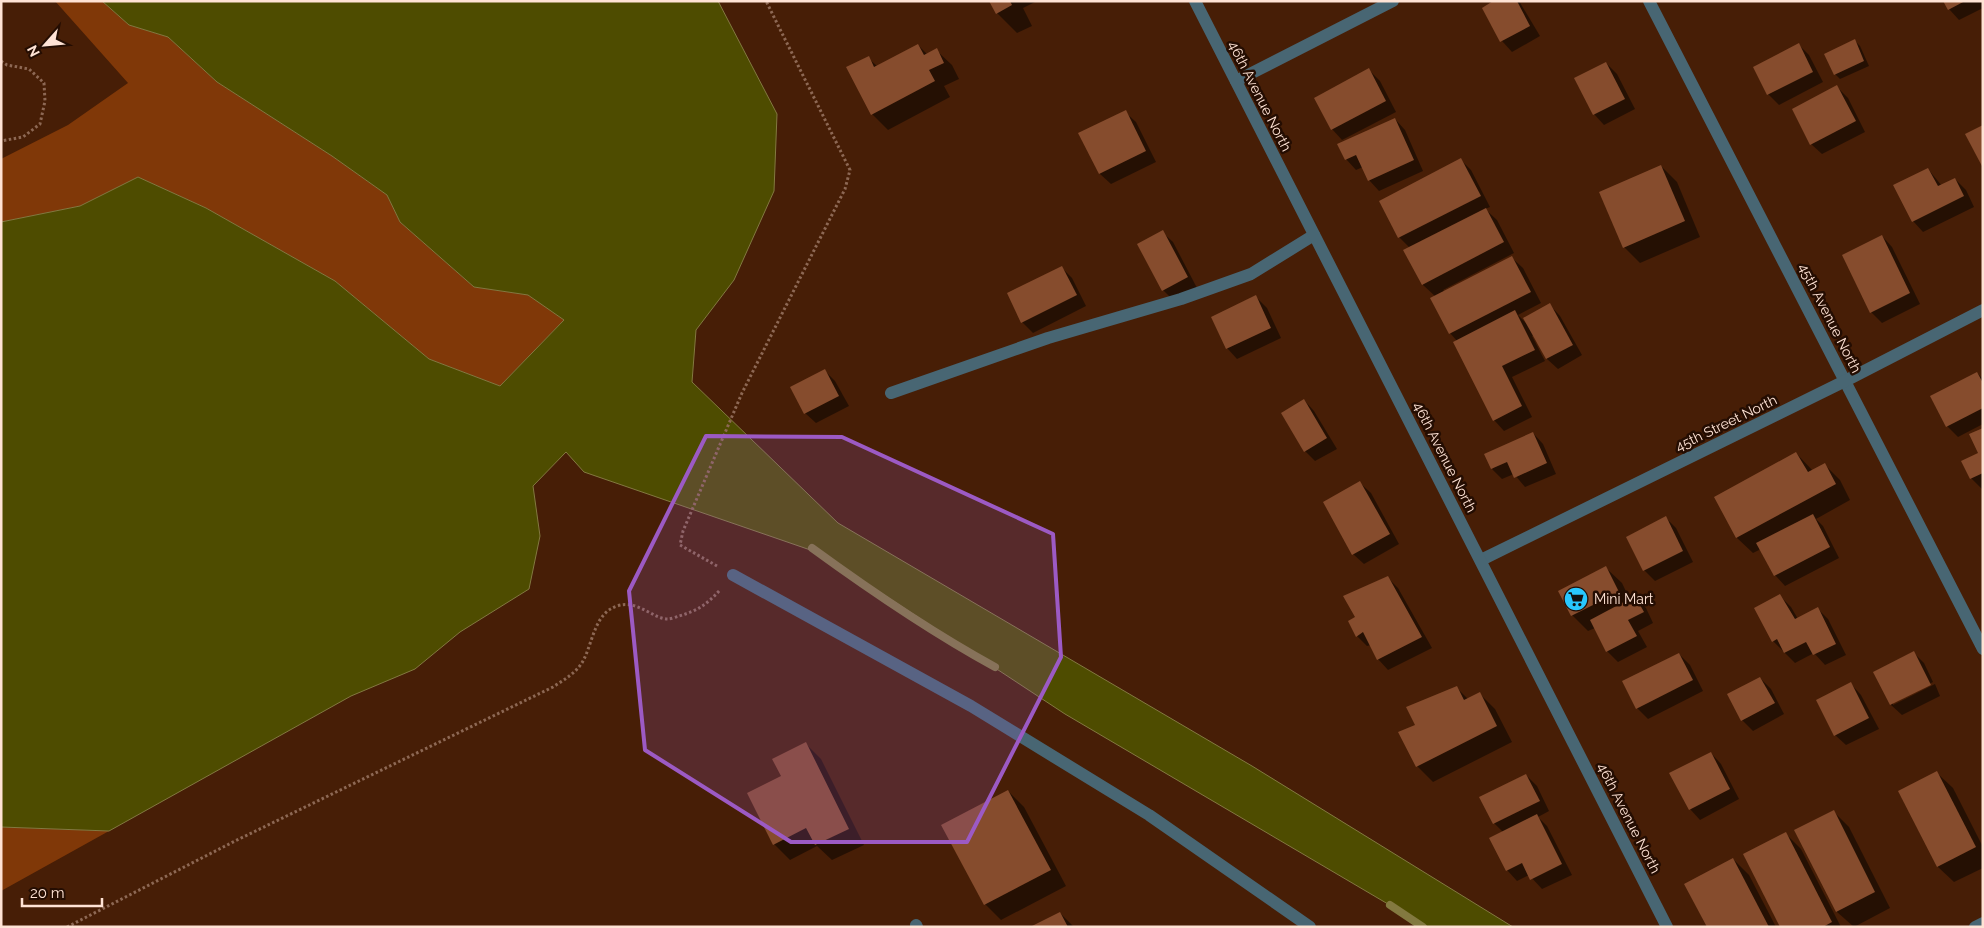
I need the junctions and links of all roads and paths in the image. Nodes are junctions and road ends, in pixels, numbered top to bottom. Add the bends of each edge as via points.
1 (766, 1) edge
2 (1195, 1) edge
3 (1392, 1) edge
4 (1649, 1) edge
5 (1, 61) edge
6 (1236, 81) junction
7 (1, 142) edge
8 (1314, 234) junction
9 (1983, 310) edge
10 (1845, 381) junction
11 (891, 393) dead end
12 (1481, 560) junction
13 (733, 575) junction
14 (1983, 648) edge
15 (1983, 923) edge
16 (67, 927) edge
17 (1310, 927) edge
18 (1667, 927) edge
19 (1975, 927) edge

1 - 13 path via 850,170 845,189 742,393 683,531 680,545
2 - 6 street, 46th Avenue North
3 - 6 street
4 - 10 street, 45th Avenue North
5 - 7 path via 28,69 44,83 45,101 40,124 23,136
6 - 8 street, 46th Avenue North
8 - 11 street via 1251,274 1181,299 1048,338
8 - 12 street, 46th Avenue North
9 - 10 street, 45th Street North
10 - 12 street, 45th Street North
10 - 14 street, 45th Avenue North
12 - 18 street, 46th Avenue North
13 - 16 path via 706,605 692,612 667,619 629,604 606,612 596,627 584,660 572,674 553,687 235,840
13 - 17 street via 971,706 1149,815
15 - 19 street

